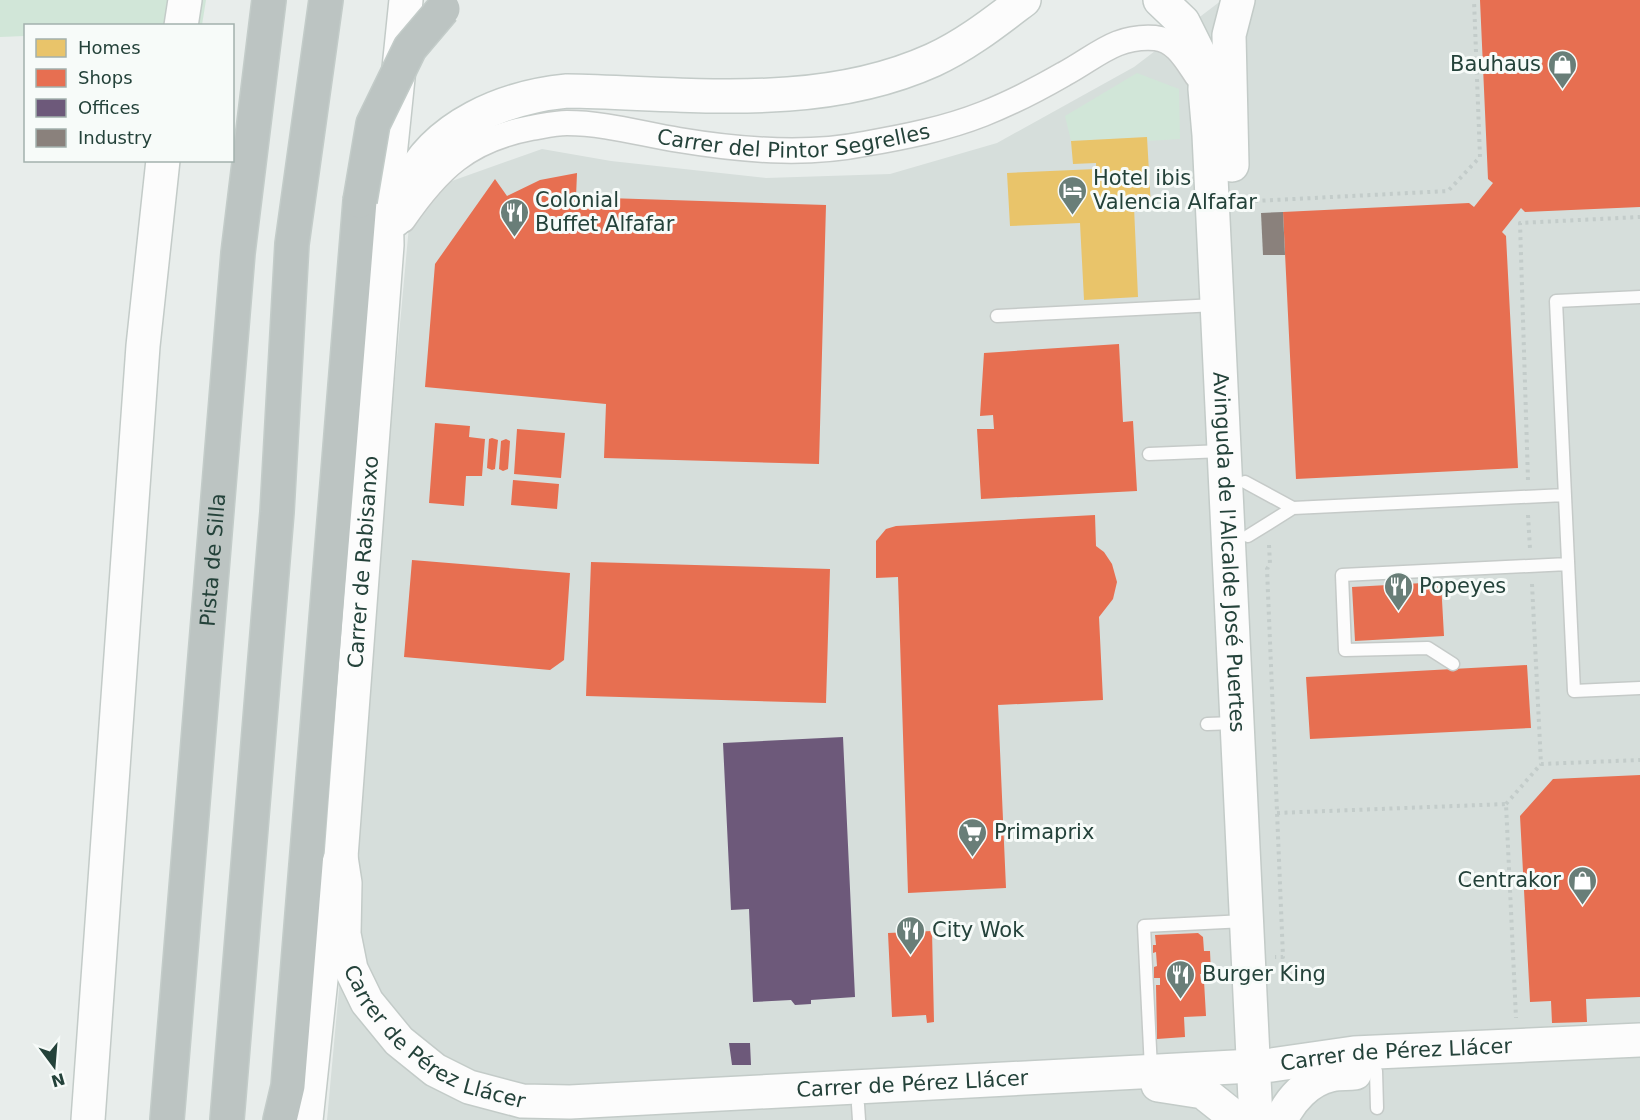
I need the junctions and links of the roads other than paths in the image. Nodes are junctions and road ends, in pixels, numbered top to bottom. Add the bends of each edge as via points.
1 (269, 0) edge
2 (326, 0) edge
3 (406, 0) edge
4 (1024, 0) edge
5 (1160, 0) edge
6 (1238, 0) edge
7 (1258, 0) edge
8 (448, 4) edge
9 (1229, 35) junction
10 (1205, 89) junction
11 (163, 162) edge
12 (387, 244) junction
13 (1640, 297) edge
14 (1217, 305) junction
15 (997, 316) dead end
16 (1224, 451) junction
17 (1149, 454) dead end
18 (1245, 483) junction
19 (1565, 495) junction
20 (1293, 508) junction
21 (1259, 536) junction
22 (1568, 564) junction
23 (1453, 664) dead end
24 (1640, 688) edge
25 (341, 857) junction
26 (1246, 921) junction
27 (1640, 1040) edge
28 (1640, 1059) edge
29 (1262, 1066) junction
30 (1151, 1070) junction
31 (1376, 1071) junction
32 (1377, 1108) dead end
33 (858, 1113) edge
34 (88, 1120) edge
35 (166, 1120) edge
36 (227, 1120) edge
37 (280, 1120) edge
38 (306, 1120) edge
39 (533, 1120) edge
40 (1238, 1120) edge
41 (1256, 1120) edge
42 (1275, 1120) edge
43 (1281, 1120) edge

1 - 35 highway, Pista de Silla via 238,253
2 - 36 highway via 292,244 277,512
3 - 12 street, Carrer de Rabisanxo via 386,195
4 - 12 street via 976,36 934,60 888,76 816,93 750,96 567,91 542,93 500,105 466,122 431,150 406,186
5 - 10 street, Avinguda de l'Alcalde José Puertes via 1182,22 1206,68
6 - 9 street, Avinguda de l'Alcalde José Puertes
7 - 9 street
8 - 37 highway, bridge via 410,48 373,124 360,201 288,1086
9 - 18 street, Avinguda de l'Alcalde José Puertes
10 - 12 street, Carrer del Pintor Segrelles via 1181,52 1170,44 1158,38 1126,39 981,115 858,146 748,148 566,123 516,131 464,153 445,168 424,189
10 - 14 street, Avinguda de l'Alcalde José Puertes
11 - 34 street via 143,346
12 - 25 street, Carrer de Rabisanxo
13 - 19 lane via 1556,301
14 - 15 lane
14 - 16 street, Avinguda de l'Alcalde José Puertes
16 - 17 lane
16 - 26 street, Avinguda de l'Alcalde José Puertes via 1222,724
18 - 20 lane
18 - 21 street, Avinguda de l'Alcalde José Puertes
19 - 20 lane
19 - 22 lane
20 - 21 lane
21 - 29 street, Avinguda de l'Alcalde José Puertes
22 - 23 lane via 1342,574 1345,650 1428,648
22 - 24 lane via 1574,691
25 - 30 street, Carrer de Pérez Llácer via 344,933 351,969 367,1002 399,1041 435,1070 469,1087 522,1101 570,1102
25 - 38 street, Carrer de Rabisanxo via 331,886
26 - 29 street, Avinguda de l'Alcalde José Puertes
26 - 30 lane via 1144,926
27 - 29 street, Carrer de Pérez Llácer via 1354,1053
28 - 31 street, Carrer de Pérez Llácer
29 - 30 street, Carrer de Pérez Llácer
29 - 41 street, Avinguda de l'Alcalde José Puertes
29 - 42 street, Avinguda de l'Alcalde José Puertes
31 - 32 lane
31 - 43 street, Carrer de Pérez Llácer via 1330,1075 1315,1081 1292,1101
33 - 39 street, Carrer de Pérez Llácer
33 - 40 street, Carrer de Pérez Llácer via 970,1095 1153,1084 1203,1092

